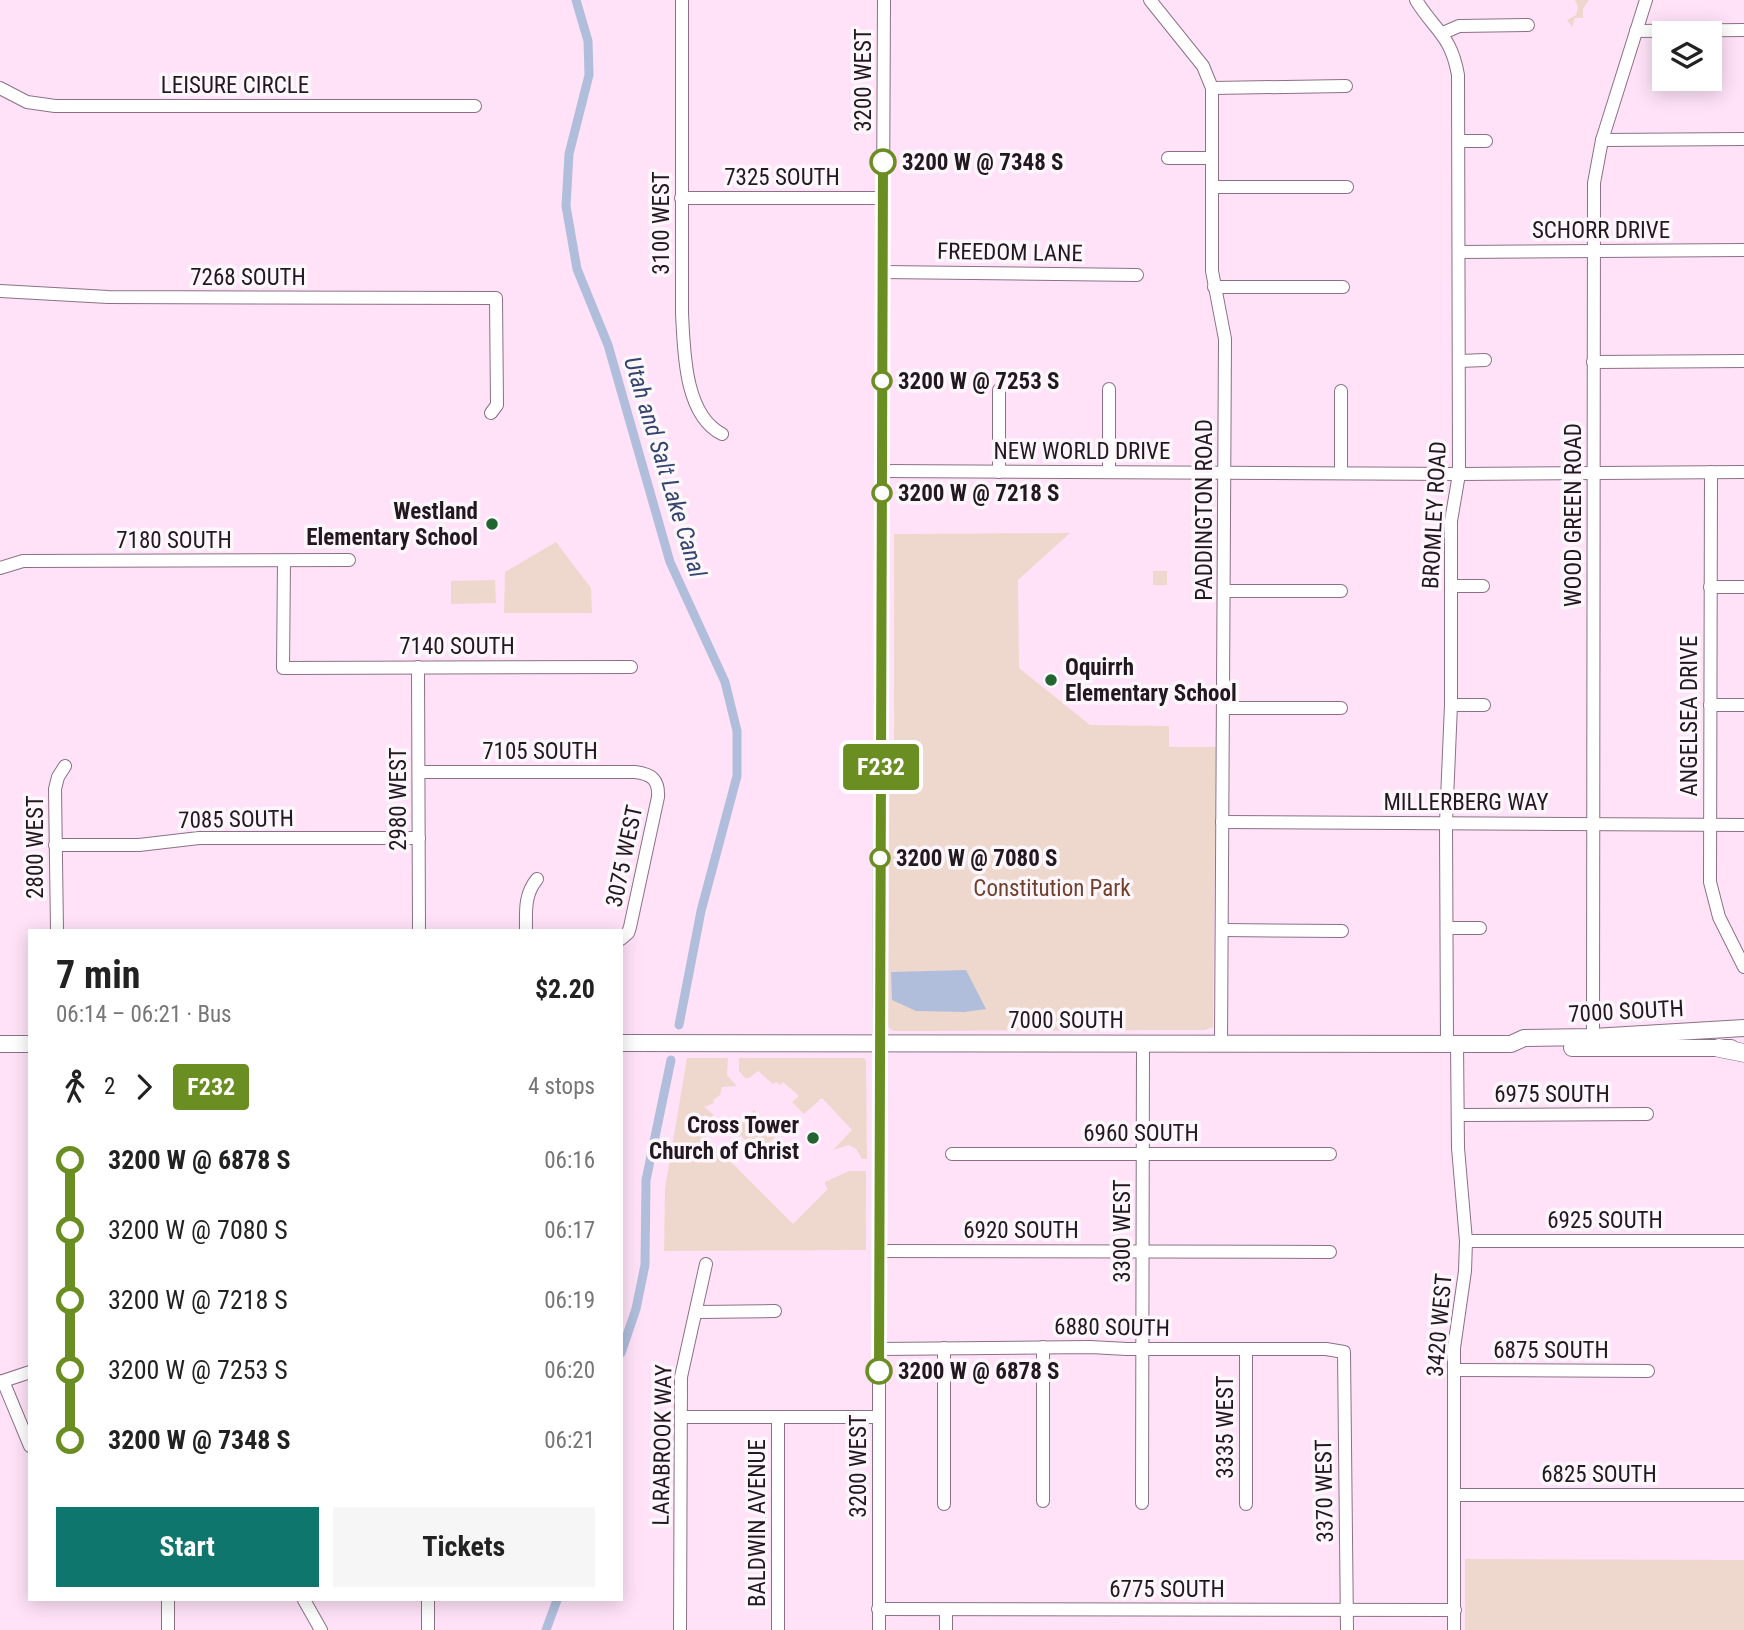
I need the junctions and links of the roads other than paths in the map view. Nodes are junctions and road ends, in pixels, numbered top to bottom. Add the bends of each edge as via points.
1 (682, 0) edge
2 (884, 0) edge
3 (1150, 0) edge
4 (1416, 0) edge
5 (1646, 0) edge
6 (1528, 25) dead end
7 (1744, 30) edge
8 (1636, 31) junction
9 (1443, 33) junction
10 (1346, 86) dead end
11 (0, 88) edge
12 (1212, 88) junction
13 (475, 106) dead end
14 (1744, 139) edge
15 (1602, 140) junction
16 (1459, 141) junction
17 (1486, 141) dead end
18 (1168, 158) dead end
19 (1212, 158) junction
20 (1212, 187) junction
21 (1348, 187) dead end
22 (681, 198) junction
23 (883, 198) junction
24 (1594, 250) junction
25 (1744, 250) edge
26 (1459, 252) junction
27 (883, 272) junction
28 (1137, 275) dead end
29 (1214, 287) junction
30 (1343, 287) dead end
31 (0, 291) edge
32 (1485, 360) dead end
33 (1459, 361) junction
34 (1744, 361) edge
35 (1593, 362) junction
36 (1109, 389) dead end
37 (999, 390) dead end
38 (1341, 391) dead end
39 (491, 413) dead end
40 (722, 434) dead end
41 (882, 471) junction
42 (1109, 471) junction
43 (999, 472) junction
44 (1225, 472) junction
45 (1341, 472) junction
46 (1711, 472) junction
47 (1744, 472) edge
48 (1594, 473) junction
49 (1459, 474) junction
50 (349, 560) dead end
51 (284, 561) junction
52 (0, 568) edge
53 (1451, 586) junction
54 (1483, 586) dead end
55 (1710, 587) junction
56 (1744, 587) edge
57 (1224, 591) junction
58 (1342, 591) dead end
59 (418, 667) junction
60 (631, 667) dead end
61 (1451, 705) junction
62 (1484, 705) dead end
63 (1710, 705) junction
64 (1744, 705) edge
65 (1224, 708) junction
66 (1341, 708) dead end
67 (65, 766) dead end
68 (419, 772) junction
69 (657, 782) joint
70 (1223, 822) junction
71 (1446, 823) junction
72 (1594, 824) junction
73 (1709, 825) junction
74 (1744, 825) edge
75 (419, 838) junction
76 (55, 845) junction
77 (537, 878) dead end
78 (1447, 928) junction
79 (1480, 928) dead end
80 (57, 929) edge
81 (419, 929) edge
82 (526, 929) edge
83 (1222, 930) junction
84 (1342, 931) dead end
85 (623, 938) edge
86 (1741, 952) edge
87 (1744, 967) edge
88 (1744, 1028) edge
89 (1593, 1037) junction
90 (879, 1042) junction
91 (623, 1043) edge
92 (1143, 1043) junction
93 (1221, 1043) junction
94 (0, 1044) edge
95 (28, 1044) edge
96 (1452, 1044) junction
97 (1511, 1044) junction
98 (1719, 1048) joint
99 (1744, 1051) edge
100 (1458, 1115) junction
101 (1647, 1115) dead end
102 (1331, 1153) dead end
103 (952, 1154) dead end
104 (1143, 1154) junction
105 (1466, 1241) junction
106 (1744, 1241) edge
107 (879, 1251) junction
108 (1142, 1251) junction
109 (1331, 1252) dead end
110 (706, 1264) dead end
111 (775, 1311) dead end
112 (697, 1312) junction
113 (1043, 1347) junction
114 (944, 1348) junction
115 (879, 1349) junction
116 (1142, 1349) junction
117 (1246, 1350) junction
118 (1343, 1352) joint
119 (1454, 1370) junction
120 (1647, 1371) dead end
121 (28, 1372) edge
122 (2, 1382) edge
123 (681, 1416) junction
124 (778, 1416) junction
125 (879, 1417) junction
126 (28, 1441) edge
127 (1454, 1495) junction
128 (1744, 1495) edge
129 (1043, 1501) dead end
130 (1142, 1503) dead end
131 (944, 1504) dead end
132 (1246, 1504) dead end
133 (168, 1601) edge
134 (305, 1601) edge
135 (428, 1601) edge
136 (878, 1609) junction
137 (946, 1610) junction
138 (1347, 1610) junction
139 (1455, 1610) junction
140 (168, 1630) edge
141 (321, 1630) edge
142 (428, 1630) edge
143 (680, 1630) edge
144 (778, 1630) edge
145 (878, 1630) edge
146 (946, 1630) edge
147 (1348, 1630) edge
148 (1454, 1630) edge

1 - 22 street, 3100 WEST
2 - 23 street, 3200 WEST
3 - 12 street, PADDINGTON ROAD via 1203,66
4 - 9 street, BROMLEY ROAD
5 - 8 street, WOOD GREEN ROAD
6 - 9 street via 1460,26
7 - 8 street
8 - 15 street, WOOD GREEN ROAD
9 - 16 street, BROMLEY ROAD via 1458,75
10 - 12 street
11 - 13 street, LEISURE CIRCLE via 27,102 55,106
12 - 19 street, PADDINGTON ROAD
14 - 15 street
15 - 24 street, WOOD GREEN ROAD via 1594,183
16 - 17 street
16 - 26 street, BROMLEY ROAD
18 - 19 street
19 - 20 street, PADDINGTON ROAD
20 - 21 street
20 - 29 street, PADDINGTON ROAD
22 - 23 street, 7325 SOUTH
22 - 40 street, 3100 WEST via 687,371 703,420
23 - 27 street, 3200 WEST
24 - 25 street, SCHORR DRIVE
24 - 26 street, SCHORR DRIVE
24 - 35 street, WOOD GREEN ROAD
26 - 33 street, BROMLEY ROAD
27 - 28 street, FREEDOM LANE
27 - 41 street, 3200 WEST
29 - 30 street
29 - 44 street, PADDINGTON ROAD via 1225,339
31 - 39 street, 7268 SOUTH via 108,298 496,298 497,405
32 - 33 street
33 - 49 street, BROMLEY ROAD
34 - 35 street
35 - 48 street, WOOD GREEN ROAD
36 - 42 street
37 - 43 street
38 - 45 street
41 - 43 street, NEW WORLD DRIVE
41 - 90 street, 3200 WEST
42 - 43 street, NEW WORLD DRIVE
42 - 44 street, NEW WORLD DRIVE
44 - 45 street, NEW WORLD DRIVE
44 - 57 street, PADDINGTON ROAD
45 - 49 street, NEW WORLD DRIVE
46 - 47 street, NEW WORLD DRIVE
46 - 48 street, NEW WORLD DRIVE
46 - 55 street, ANGELSEA DRIVE
48 - 49 street, NEW WORLD DRIVE
48 - 72 street, WOOD GREEN ROAD
49 - 53 street, BROMLEY ROAD via 1451,521
50 - 51 street, 7180 SOUTH
51 - 52 street, 7180 SOUTH via 23,561
51 - 59 street, 7140 SOUTH via 284,668
53 - 54 street
53 - 61 street, BROMLEY ROAD
55 - 56 street
55 - 63 street, ANGELSEA DRIVE
57 - 58 street
57 - 65 street, PADDINGTON ROAD
59 - 60 street, 7140 SOUTH
59 - 68 street, 2980 WEST
61 - 62 street
61 - 71 street, BROMLEY ROAD
63 - 64 street
63 - 73 street, ANGELSEA DRIVE
65 - 66 street
65 - 70 street, PADDINGTON ROAD
67 - 76 street, 2800 WEST via 55,789
68 - 69 street, 7105 SOUTH via 635,772
68 - 75 street, 2980 WEST
69 - 85 street, 3075 WEST via 658,797 630,927
70 - 71 street, MILLERBERG WAY
70 - 83 street, PADDINGTON ROAD
71 - 72 street, MILLERBERG WAY
71 - 78 street, BROMLEY ROAD
72 - 73 street, MILLERBERG WAY
72 - 89 street, WOOD GREEN ROAD
73 - 74 street, MILLERBERG WAY
73 - 86 street, ANGELSEA DRIVE via 1712,894 1718,917
75 - 76 street, 7085 SOUTH via 200,838 139,845
75 - 81 street, 2980 WEST
76 - 80 street, 2800 WEST
77 - 82 street via 526,900
78 - 79 street
78 - 96 street, BROMLEY ROAD
83 - 84 street
83 - 93 street, PADDINGTON ROAD
86 - 87 street, ANGELSEA DRIVE
88 - 89 main road, 7000 SOUTH
89 - 97 main road, 7000 SOUTH via 1524,1038
90 - 91 main road, 7000 SOUTH
90 - 92 main road, 7000 SOUTH
90 - 107 street, 3200 WEST
92 - 93 main road, 7000 SOUTH
92 - 104 street, 3300 WEST
93 - 96 main road, 7000 SOUTH
94 - 95 main road
96 - 97 main road, 7000 SOUTH
96 - 100 street, 3420 WEST
97 - 98 main road, 7000 SOUTH via 1523,1048
98 - 99 highway
100 - 101 street, 6975 SOUTH
100 - 105 street, 3420 WEST
102 - 104 street, 6960 SOUTH
103 - 104 street, 6960 SOUTH
104 - 108 street, 3300 WEST
105 - 106 street, 6925 SOUTH
105 - 119 street, 3420 WEST
107 - 108 street, 6920 SOUTH
107 - 115 street, 3200 WEST
108 - 109 street, 6920 SOUTH
108 - 116 street, 3300 WEST
110 - 112 street, LARABROOK WAY
111 - 112 street
112 - 123 street, LARABROOK WAY via 683,1368
113 - 114 street, 6880 SOUTH
113 - 116 street, 6880 SOUTH
113 - 129 street
114 - 115 street, 6880 SOUTH
114 - 131 street
115 - 125 street, 3200 WEST
116 - 117 street, 6880 SOUTH
116 - 130 street, 3300 WEST
117 - 118 street, 6880 SOUTH
117 - 132 street, 3335 WEST
118 - 138 street, 3370 WEST
119 - 120 street, 6875 SOUTH
119 - 127 street, 3420 WEST
121 - 122 street
122 - 126 street
123 - 124 street
123 - 143 street, LARABROOK WAY
124 - 125 street
124 - 144 street, BALDWIN AVENUE
125 - 136 street, 3200 WEST
127 - 128 street, 6825 SOUTH
127 - 139 street, 3420 WEST
133 - 140 street
134 - 141 street
135 - 142 street
136 - 137 street, 6775 SOUTH
136 - 145 street, 3200 WEST
137 - 138 street, 6775 SOUTH
137 - 146 street
138 - 139 street, 6775 SOUTH
138 - 147 street, 3370 WEST
139 - 148 street, 3420 WEST

